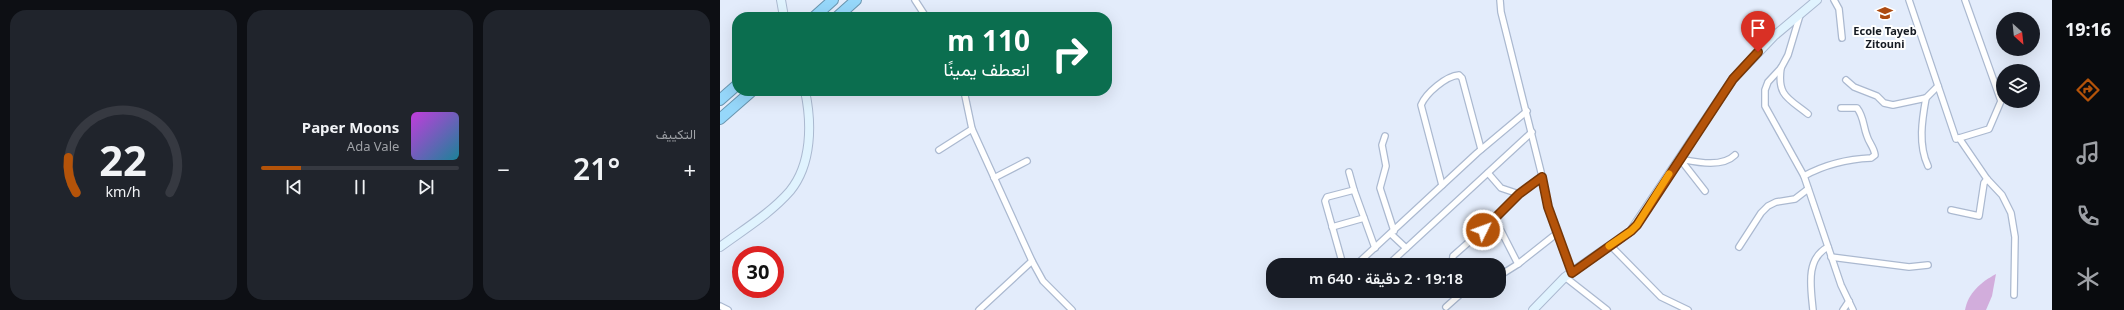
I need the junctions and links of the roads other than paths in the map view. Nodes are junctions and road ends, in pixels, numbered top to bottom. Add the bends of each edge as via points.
1 (781, 0) edge
2 (833, 0) edge
3 (856, 0) edge
4 (915, 0) edge
5 (1500, 0) edge
6 (1817, 0) edge
7 (1834, 0) edge
8 (1909, 0) edge
9 (1965, 0) edge
10 (783, 12) edge
11 (820, 12) edge
12 (843, 12) edge
13 (923, 12) edge
14 (1801, 13) junction
15 (1842, 38) dead end
16 (1781, 68) junction
17 (1846, 80) dead end
18 (1938, 86) junction
19 (732, 89) edge
20 (746, 96) edge
21 (806, 96) edge
22 (965, 96) edge
23 (1926, 98) junction
24 (720, 100) edge
25 (1841, 108) dead end
26 (1527, 111) junction
27 (1808, 114) dead end
28 (720, 119) edge
29 (972, 129) junction
30 (1532, 132) junction
31 (1385, 136) dead end
32 (1959, 138) junction
33 (939, 150) dead end
34 (1481, 150) junction
35 (1735, 156) dead end
36 (1680, 159) junction
37 (1027, 161) dead end
38 (1928, 166) dead end
39 (1349, 172) dead end
40 (1488, 173) junction
41 (1804, 176) junction
42 (1542, 177) junction
43 (994, 178) junction
44 (1987, 179) junction
45 (1442, 185) junction
46 (1808, 189) junction
47 (1354, 190) junction
48 (1706, 191) dead end
49 (1519, 194) junction
50 (1951, 210) dead end
51 (1364, 218) junction
52 (1495, 220) junction
53 (1332, 227) junction
54 (1392, 232) junction
55 (1556, 234) junction
56 (1610, 245) junction
57 (720, 247) edge
58 (1739, 247) dead end
59 (1828, 247) junction
60 (1375, 248) junction
61 (1406, 248) junction
62 (1831, 257) junction
63 (1341, 258) edge
64 (1364, 258) edge
65 (1395, 258) edge
66 (1453, 258) edge
67 (1032, 261) junction
68 (1518, 264) junction
69 (1928, 264) dead end
70 (1506, 272) edge
71 (1572, 273) junction
72 (1564, 278) junction
73 (2014, 295) dead end
74 (1456, 298) edge
75 (1849, 301) junction
76 (720, 306) edge
77 (1446, 307) dead end
78 (728, 310) edge
79 (979, 310) edge
80 (1072, 310) edge
81 (1533, 310) edge
82 (1607, 310) edge
83 (1688, 310) edge
84 (1813, 310) edge
85 (1842, 310) edge
86 (1853, 310) edge

1 - 10 street
2 - 11 highway
3 - 12 highway
4 - 13 street
5 - 26 street
6 - 14 street
7 - 15 street via 1839,9
8 - 18 street
9 - 32 street via 2001,101 1990,129
14 - 16 street
14 - 36 street via 1749,60 1733,79
16 - 27 street via 1779,86 1784,94
16 - 41 street via 1768,82 1764,106
17 - 23 street via 1854,87 1877,96 1888,104
18 - 23 street
18 - 32 street via 1956,139
19 - 24 highway
20 - 28 highway
21 - 57 street via 809,118 808,144 804,164 796,183 778,203
22 - 29 street
23 - 38 street via 1921,145 1922,155
25 - 41 street via 1857,108 1861,113 1875,155 1817,169
26 - 30 street
26 - 34 street
29 - 33 street
29 - 43 street
30 - 40 street
30 - 42 street
31 - 54 street via 1382,145 1386,166 1380,188
32 - 44 street
34 - 45 street
34 - 45 street via 1462,78 1456,75 1445,80 1421,105
35 - 36 street via 1729,161 1719,162
36 - 48 street
36 - 56 street via 1637,225
37 - 43 street
39 - 47 street
40 - 49 street via 1500,188
40 - 61 street
41 - 46 street
42 - 49 street
42 - 55 street
43 - 67 street
44 - 50 street via 1984,183 1979,216
44 - 73 street via 2002,195 2011,213 2015,237
45 - 54 street
46 - 58 street via 1795,199 1768,206
46 - 59 street
47 - 51 street
47 - 53 street via 1325,198
49 - 52 street
51 - 53 street
51 - 60 street
52 - 66 street
52 - 68 street
53 - 63 street
54 - 60 street
54 - 61 street
55 - 68 street
55 - 71 street
56 - 71 street
56 - 83 street via 1660,297
59 - 62 street
59 - 84 street via 1820,251 1812,264
60 - 64 street
61 - 65 street
62 - 69 street via 1909,267
62 - 75 street
67 - 79 street
67 - 80 street via 1043,282
68 - 70 street
71 - 72 street
72 - 81 street
72 - 82 street
74 - 77 street
75 - 85 street
75 - 86 street
76 - 78 street

